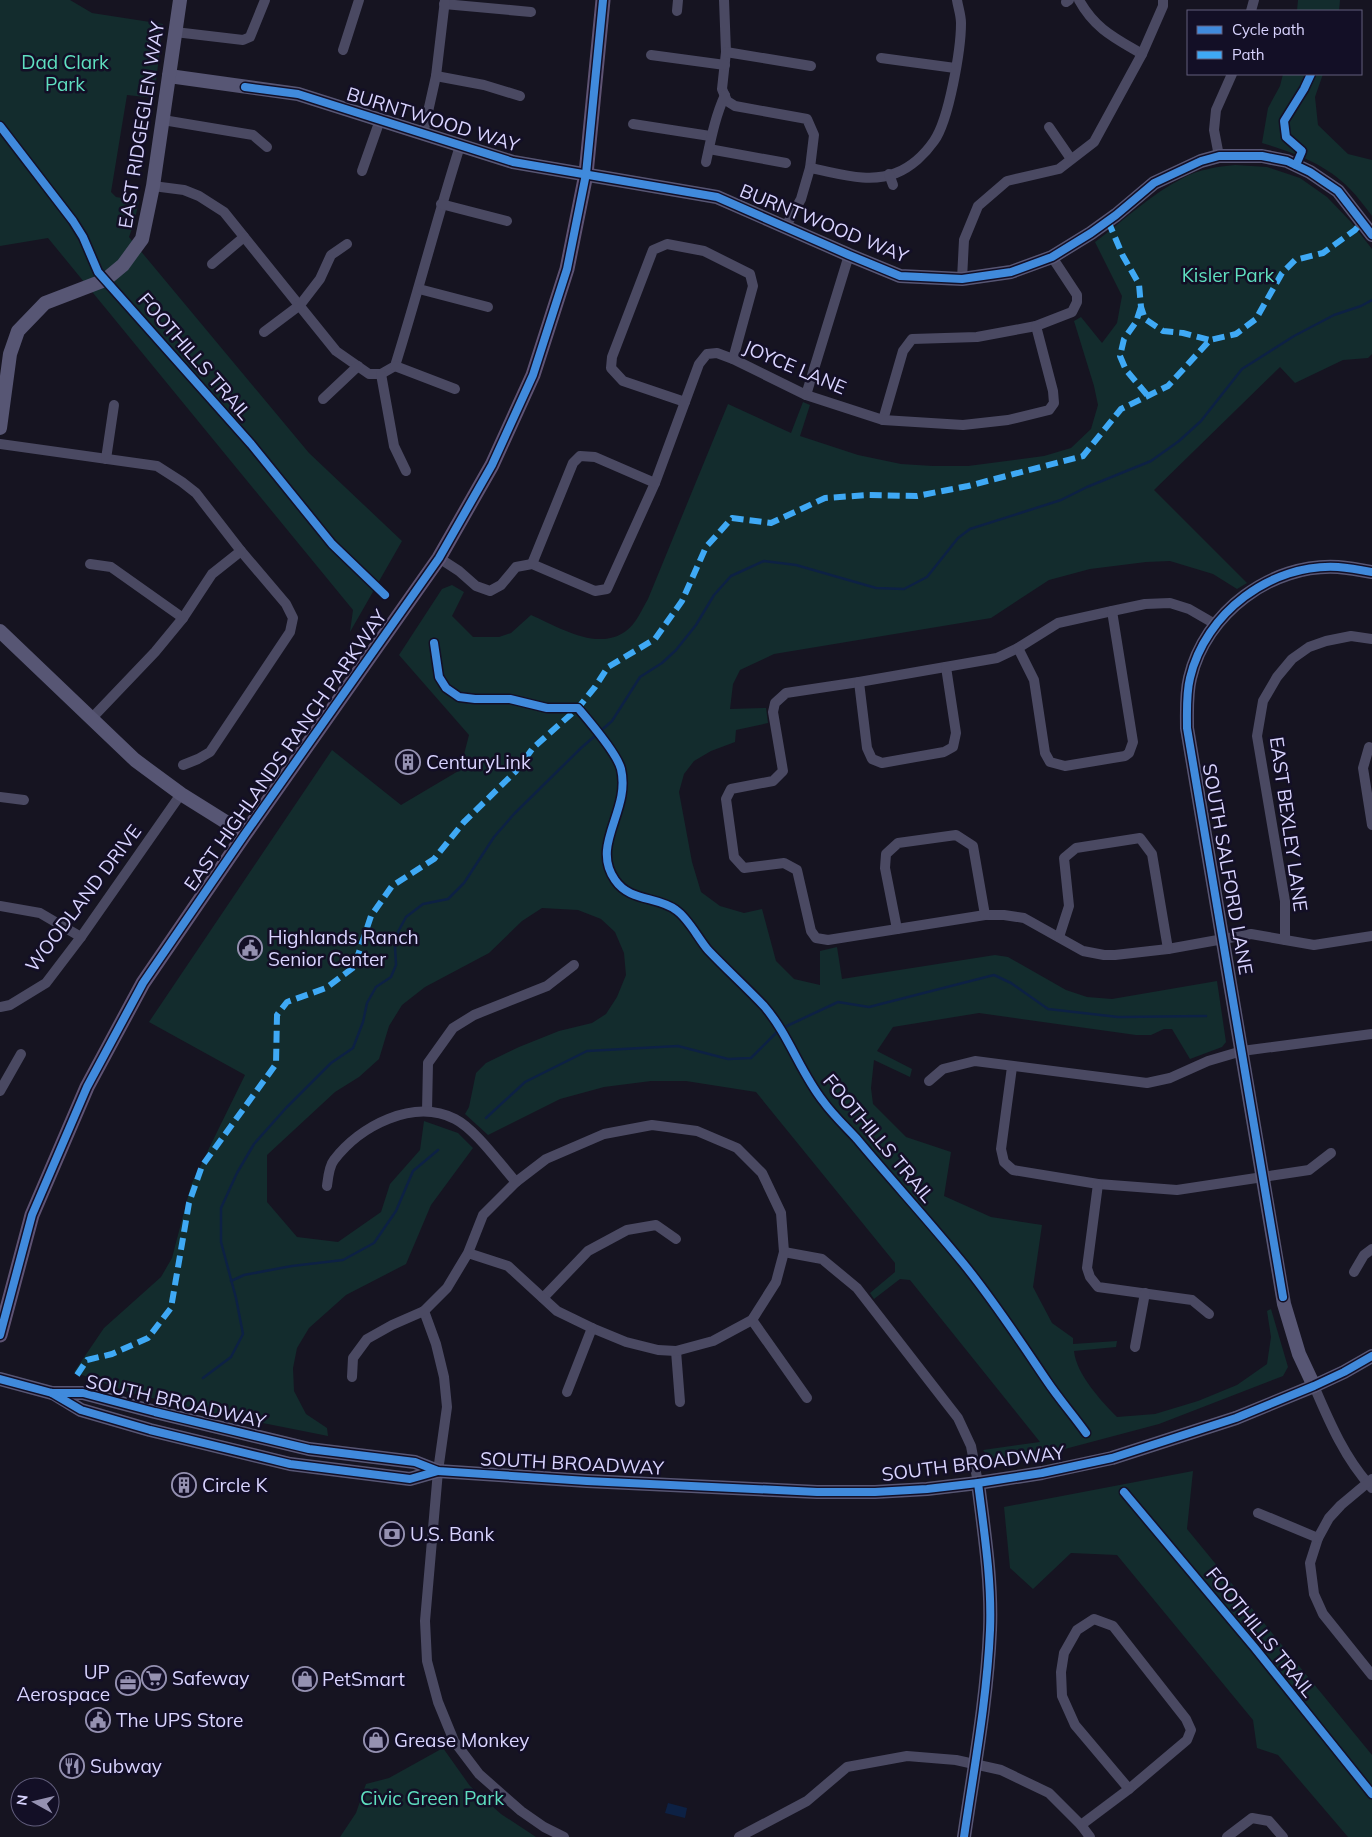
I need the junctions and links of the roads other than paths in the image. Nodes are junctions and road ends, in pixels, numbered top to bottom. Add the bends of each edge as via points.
1 (180, 0) edge
2 (265, 0) edge
3 (359, 0) edge
4 (603, 0) edge
5 (678, 0) edge
6 (724, 0) edge
7 (957, 0) edge
8 (1080, 0) edge
9 (1163, 0) edge
10 (445, 2) edge
11 (677, 11) dead end
12 (531, 12) dead end
13 (176, 32) junction
14 (343, 50) dead end
15 (726, 52) junction
16 (1142, 54) junction
17 (651, 55) dead end
18 (880, 58) dead end
19 (725, 65) junction
20 (811, 66) dead end
21 (955, 68) junction
22 (1232, 75) edge
23 (169, 76) junction
24 (436, 76) junction
25 (725, 95) junction
26 (520, 96) dead end
27 (162, 120) junction
28 (380, 120) junction
29 (633, 124) dead end
30 (1049, 127) dead end
31 (423, 134) junction
32 (710, 136) junction
33 (460, 146) junction
34 (267, 147) dead end
35 (709, 149) junction
36 (1219, 156) junction
37 (1071, 159) junction
38 (706, 162) dead end
39 (786, 164) dead end
40 (810, 168) junction
41 (362, 171) dead end
42 (586, 174) junction
43 (889, 174) junction
44 (893, 185) dead end
45 (153, 186) junction
46 (442, 204) junction
47 (507, 221) dead end
48 (786, 226) junction
49 (1372, 235) edge
50 (244, 237) junction
51 (346, 244) dead end
52 (849, 255) junction
53 (1052, 257) junction
54 (212, 264) dead end
55 (962, 279) junction
56 (419, 289) junction
57 (300, 305) junction
58 (488, 307) dead end
59 (1036, 326) junction
60 (264, 332) dead end
61 (733, 359) junction
62 (358, 366) junction
63 (395, 366) junction
64 (381, 374) junction
65 (455, 389) dead end
66 (806, 395) junction
67 (323, 399) dead end
68 (685, 402) junction
69 (114, 406) dead end
70 (883, 420) junction
71 (0, 428) edge
72 (0, 444) edge
73 (106, 459) junction
74 (406, 471) dead end
75 (656, 484) junction
76 (241, 551) junction
77 (439, 558) junction
78 (90, 564) dead end
79 (532, 564) junction
80 (1372, 572) edge
81 (1112, 610) junction
82 (183, 618) junction
83 (1215, 624) junction
84 (0, 631) edge
85 (1372, 639) edge
86 (1018, 648) junction
87 (946, 667) junction
88 (859, 682) junction
89 (92, 718) junction
90 (1369, 747) dead end
91 (183, 765) dead end
92 (181, 794) junction
93 (0, 797) edge
94 (24, 800) dead end
95 (1372, 825) edge
96 (245, 834) junction
97 (0, 906) edge
98 (985, 915) junction
99 (897, 929) junction
100 (1059, 936) junction
101 (1372, 936) edge
102 (81, 937) junction
103 (1223, 940) junction
104 (1285, 940) junction
105 (1168, 949) junction
106 (574, 965) dead end
107 (0, 1007) edge
108 (1372, 1034) edge
109 (1242, 1051) junction
110 (21, 1054) dead end
111 (1012, 1067) junction
112 (929, 1081) dead end
113 (0, 1091) edge
114 (427, 1111) junction
115 (1331, 1152) dead end
116 (1263, 1178) junction
117 (516, 1182) junction
118 (1098, 1184) junction
119 (326, 1186) dead end
120 (676, 1240) dead end
121 (1372, 1249) edge
122 (468, 1252) junction
123 (784, 1252) junction
124 (1354, 1272) dead end
125 (1145, 1293) junction
126 (543, 1298) junction
127 (424, 1311) junction
128 (1209, 1314) dead end
129 (752, 1320) junction
130 (592, 1328) junction
131 (0, 1335) edge
132 (1135, 1347) dead end
133 (676, 1351) junction
134 (1372, 1356) edge
135 (352, 1376) dead end
136 (0, 1379) edge
137 (1314, 1386) junction
138 (567, 1392) dead end
139 (807, 1398) dead end
140 (680, 1402) dead end
141 (438, 1471) junction
142 (978, 1483) junction
143 (1370, 1483) edge
144 (1258, 1514) dead end
145 (1318, 1538) junction
146 (1372, 1675) edge
147 (974, 1763) junction
148 (1129, 1789) junction
149 (1081, 1825) junction
150 (553, 1835) edge
151 (564, 1837) edge
152 (739, 1837) edge
153 (964, 1837) edge
154 (1090, 1837) edge
155 (1228, 1837) edge
156 (1283, 1837) edge

1 - 13 street, EAST RIDGEGLEN WAY
2 - 13 street via 250,37 243,40
3 - 14 street
4 - 42 main road, EAST HIGHLANDS RANCH PARKWAY
5 - 11 street
6 - 15 street
7 - 21 street via 961,22
8 - 16 street via 1106,33
9 - 16 street
10 - 12 street
10 - 24 street
13 - 23 street, EAST RIDGEGLEN WAY
15 - 19 street
15 - 20 street
16 - 37 street via 1094,142
17 - 19 street
18 - 21 street
19 - 25 street via 722,89
21 - 43 street via 948,108 935,140 916,161
22 - 36 street via 1216,110 1214,130
23 - 27 street, EAST RIDGEGLEN WAY
23 - 28 street, BURNTWOOD WAY via 298,94
24 - 26 street
24 - 31 street
25 - 32 street
25 - 40 street via 727,101 736,106 807,119 814,135
27 - 34 street via 253,135
27 - 45 street, EAST RIDGEGLEN WAY
28 - 31 street, BURNTWOOD WAY
28 - 41 street
29 - 32 street
30 - 37 street
31 - 33 street, BURNTWOOD WAY
32 - 35 street
33 - 42 street, BURNTWOOD WAY via 513,162
33 - 46 street
35 - 38 street
35 - 39 street
36 - 49 street, BURNTWOOD WAY via 1262,156 1287,161 1310,172 1338,192
36 - 53 street, BURNTWOOD WAY via 1154,183 1112,218
37 - 55 street via 1059,169 1007,181 978,206 964,240
40 - 43 street via 869,178
40 - 48 street via 801,199
42 - 48 street, BURNTWOOD WAY via 717,197
42 - 77 main road, EAST HIGHLANDS RANCH PARKWAY via 567,269 533,375 492,465
43 - 44 street
45 - 50 street via 184,190 199,196 224,212
45 - 71 street, EAST RIDGEGLEN WAY via 142,239 123,265 104,280 45,303 18,331 10,354
46 - 47 street
46 - 56 street
48 - 52 street, BURNTWOOD WAY
50 - 54 street
50 - 57 street
51 - 57 street via 331,256 320,279
52 - 55 street, BURNTWOOD WAY via 900,276
52 - 66 street
53 - 55 street, BURNTWOOD WAY via 1011,272
53 - 59 street via 1077,295 1077,302 1072,312
56 - 58 street
56 - 63 street
57 - 60 street
57 - 62 street via 336,351
59 - 70 street via 977,337 912,339 904,351
59 - 70 street, JOYCE LANE via 1053,391 1054,403 1049,410 1008,420 963,424
61 - 66 street, JOYCE LANE
61 - 68 street, JOYCE LANE via 717,353 706,354 698,364
61 - 68 street via 753,286 750,274 704,252 667,244 653,250 612,358 612,368 623,381
62 - 64 street via 369,374
62 - 67 street
63 - 64 street
63 - 65 street
64 - 74 street via 394,446
66 - 70 street, JOYCE LANE
68 - 75 street
69 - 73 street
72 - 73 street
73 - 76 street via 157,466 182,482 196,493
75 - 79 street via 606,589 595,591
75 - 79 street via 595,457 580,456 573,463
76 - 82 street via 212,574
76 - 91 street via 286,604 293,618 290,632 210,752
77 - 79 street via 476,586 490,591 501,585 516,567
77 - 96 main road, EAST HIGHLANDS RANCH PARKWAY
78 - 82 street via 112,567
80 - 83 street, SOUTH SALFORD LANE via 1337,567 1284,575 1261,585 1236,602
81 - 83 street via 1145,604 1170,604 1189,609
81 - 86 street via 1058,623
81 - 86 street via 1133,742 1125,756 1065,766 1050,762 1045,753 1034,680
82 - 89 street
83 - 103 street, SOUTH SALFORD LANE via 1197,656 1190,678 1187,728
84 - 89 street
85 - 104 street, EAST BEXLEY LANE via 1351,636 1309,647 1292,659 1263,700 1257,736 1284,901
86 - 87 street via 996,658
87 - 88 street
87 - 88 street via 956,733 952,747 944,752 882,763 872,759 867,748
88 - 99 street via 786,693 775,703 773,712 783,771 773,781 731,789 726,799 734,857 744,868 784,863 797,870 816,938 828,940
89 - 92 street via 135,760
90 - 95 street via 1363,768
92 - 96 street
92 - 102 street, WOODLAND DRIVE
93 - 94 street
96 - 131 main road, EAST HIGHLANDS RANCH PARKWAY via 143,983 87,1087 32,1215
97 - 102 street via 40,913
98 - 99 street
98 - 99 street via 973,846 956,835 898,843 886,854 885,868
98 - 100 street via 1024,918
100 - 105 street via 1083,951 1104,955
100 - 105 street via 1069,906 1064,858 1076,848 1140,838 1152,854
101 - 104 street via 1314,945
102 - 107 street, WOODLAND DRIVE via 46,982 10,1005
103 - 104 street via 1251,934
103 - 105 street
103 - 109 street, SOUTH SALFORD LANE
106 - 114 street via 547,986 474,1015 453,1028 428,1063
108 - 109 street
109 - 111 street via 1208,1061 1170,1078 1147,1082
109 - 116 street, SOUTH SALFORD LANE
110 - 113 street
111 - 112 street via 975,1062 944,1069
111 - 118 street via 1001,1149 1004,1162 1013,1170
114 - 117 street via 454,1118 468,1127
114 - 119 street via 404,1113 376,1124 356,1138 332,1162
115 - 116 street via 1309,1170
116 - 118 street via 1177,1190
116 - 137 street, SOUTH SALFORD LANE via 1284,1304 1299,1354
117 - 122 street via 483,1215
117 - 123 street via 546,1158 604,1134 652,1125 697,1131 737,1148 762,1173 781,1213
118 - 125 street via 1087,1268 1090,1277 1098,1286
120 - 126 street via 656,1225 627,1230 588,1251
121 - 124 street via 1364,1255
122 - 126 street via 508,1266
122 - 127 street via 447,1288
123 - 129 street via 776,1282
123 - 142 street via 822,1259 857,1288 958,1418 971,1446
125 - 128 street via 1192,1300
125 - 132 street
126 - 130 street via 557,1311
127 - 135 street via 368,1339 353,1358
127 - 141 street via 444,1377 447,1407
129 - 133 street via 713,1341
129 - 139 street
130 - 133 street via 626,1342
130 - 138 street
133 - 140 street
134 - 137 street, SOUTH BROADWAY
136 - 141 street, SOUTH BROADWAY via 52,1393 81,1410 290,1464 410,1479
137 - 142 street, SOUTH BROADWAY via 1236,1418 1112,1458
137 - 143 street via 1348,1454
141 - 142 street, SOUTH BROADWAY via 587,1482 818,1492 891,1491
141 - 150 street via 425,1621 427,1661 438,1702 454,1741 479,1774
142 - 147 street via 990,1598 990,1629 986,1694
143 - 145 street via 1341,1504
144 - 145 street
145 - 146 street via 1310,1563 1314,1594 1323,1614
147 - 149 street via 1001,1770 1049,1793
147 - 152 street via 907,1756 848,1767 807,1801
147 - 153 street
148 - 148 street via 1187,1740 1191,1730 1186,1719 1113,1626 1094,1619 1077,1630 1064,1653 1062,1696 1075,1725
148 - 149 street
149 - 154 street
150 - 151 street
155 - 156 street via 1252,1818 1269,1821

